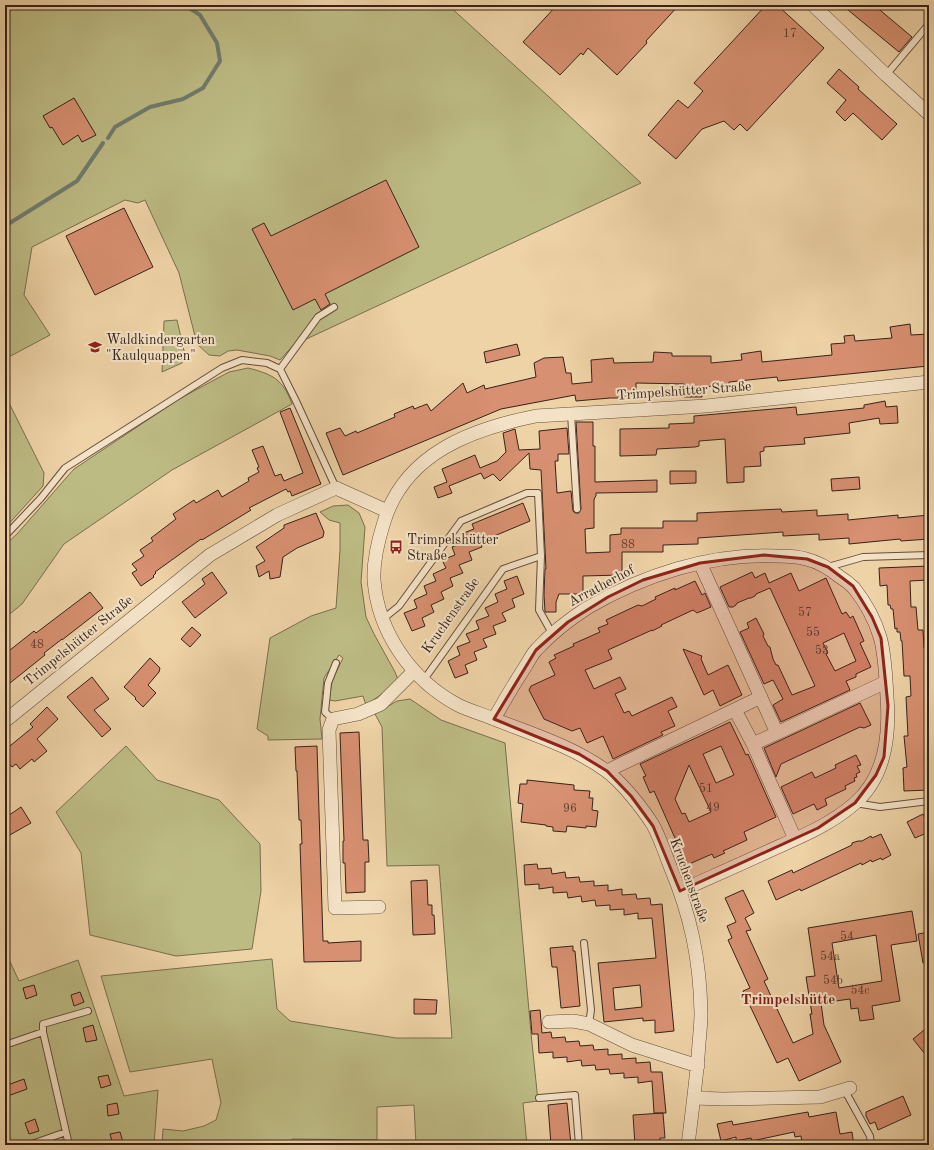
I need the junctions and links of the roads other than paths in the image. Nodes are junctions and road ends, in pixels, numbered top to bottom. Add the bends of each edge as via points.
1 (813, 5) edge
2 (929, 24) edge
3 (886, 75) junction
4 (929, 114) edge
5 (334, 307) dead end
6 (280, 369) junction
7 (929, 382) edge
8 (571, 414) junction
9 (336, 488) junction
10 (577, 509) dead end
11 (387, 511) junction
12 (5, 536) edge
13 (929, 555) edge
14 (541, 556) junction
15 (700, 563) junction
16 (828, 567) junction
17 (382, 620) junction
18 (553, 635) junction
19 (336, 663) dead end
20 (414, 671) junction
21 (424, 681) junction
22 (886, 682) junction
23 (761, 698) junction
24 (735, 710) junction
25 (334, 719) junction
26 (494, 719) junction
27 (5, 720) edge
28 (777, 733) junction
29 (752, 744) junction
30 (607, 771) junction
31 (929, 800) edge
32 (855, 804) junction
33 (795, 840) junction
34 (680, 890) junction
35 (379, 907) dead end
36 (584, 943) dead end
37 (88, 1011) dead end
38 (549, 1022) dead end
39 (589, 1024) junction
40 (43, 1032) junction
41 (5, 1045) edge
42 (698, 1066) junction
43 (847, 1089) joint
44 (539, 1098) dead end
45 (694, 1098) junction
46 (66, 1132) junction
47 (29, 1145) edge
48 (69, 1145) edge
49 (579, 1145) edge
50 (688, 1145) edge
51 (871, 1145) edge

1 - 3 street
2 - 3 lane
3 - 4 street
5 - 6 lane via 318,316
6 - 9 lane
6 - 12 lane via 267,363 242,360 222,368 65,468
7 - 8 street, Trimpelshütter Straße via 706,406
8 - 10 lane
8 - 11 street, Trimpelshütter Straße via 518,420 456,441 419,466 401,487
9 - 11 street
9 - 27 street, Trimpelshütter Straße via 277,515 210,555
11 - 17 street, Kruchenstraße via 378,542 374,579
13 - 16 lane via 864,557
14 - 17 lane via 538,493 527,493 461,520 398,606
14 - 18 lane via 539,610
14 - 21 lane, Kruchenstraße via 503,569
15 - 16 street, Arratherhof via 764,555 807,559
15 - 18 street, Arratherhof via 643,580 608,597 588,608
15 - 23 street
16 - 22 street, Arratherhof via 852,586 872,617 880,638
17 - 20 street, Kruchenstraße via 393,642
18 - 26 street, Arratherhof via 536,650 511,687
19 - 25 lane via 328,683 325,712
20 - 21 street, Kruchenstraße
20 - 25 street via 381,704 358,714
21 - 26 street, Kruchenstraße via 458,705
22 - 28 street
22 - 32 street, Arratherhof via 888,730 884,757 870,785
23 - 24 street
23 - 28 street
24 - 29 street
24 - 30 street
25 - 35 street via 329,730 335,908
26 - 30 street, Kruchenstraße via 579,754
28 - 29 street
29 - 33 street
30 - 34 street, Kruchenstraße via 631,796 653,826
31 - 32 lane via 880,807
32 - 33 street, Arratherhof via 835,819
33 - 34 street, Arratherhof
34 - 42 street, Kruchenstraße via 694,938 698,973 701,1015
36 - 39 lane via 591,1010
37 - 40 lane via 43,1024
38 - 39 street via 574,1021
39 - 42 street via 632,1045
40 - 41 lane
40 - 46 lane
42 - 45 street, Kruchenstraße
43 - 45 street via 820,1097
43 - 51 lane via 870,1136
44 - 49 lane via 575,1095
45 - 50 street, Kruchenstraße
46 - 47 lane
46 - 48 lane

